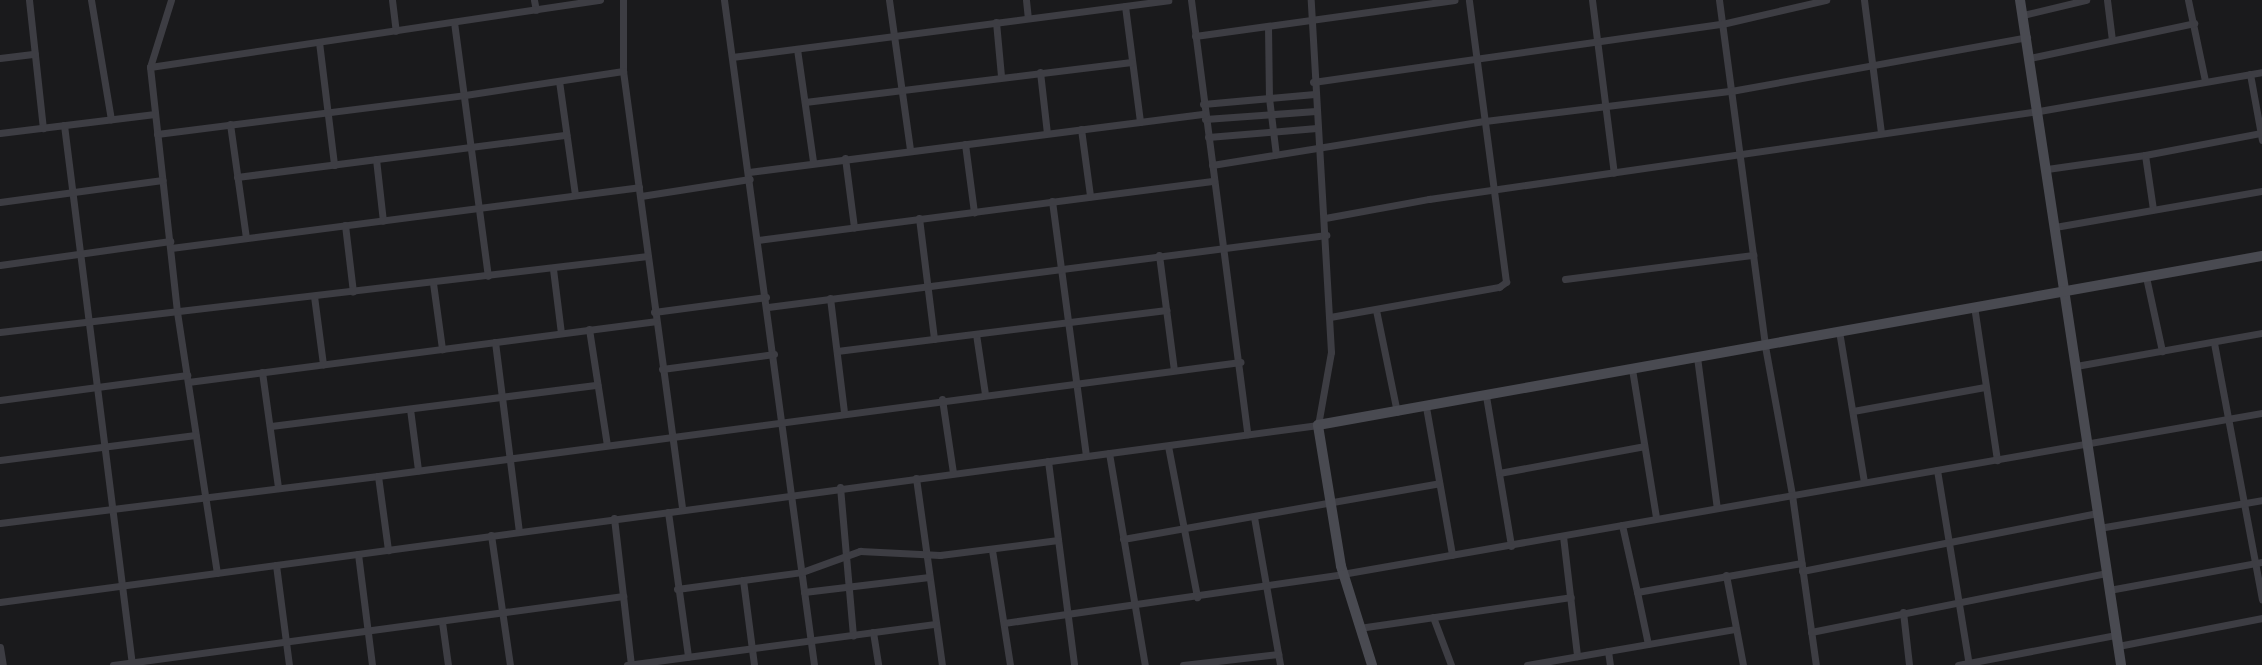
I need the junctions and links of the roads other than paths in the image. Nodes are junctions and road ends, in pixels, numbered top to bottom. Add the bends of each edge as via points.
1 (29, 0) edge
2 (91, 0) edge
3 (170, 0) edge
4 (392, 0) edge
5 (534, 0) edge
6 (598, 0) edge
7 (623, 0) edge
8 (724, 0) edge
9 (889, 0) edge
10 (1026, 0) edge
11 (1168, 0) edge
12 (1191, 0) edge
13 (1311, 0) edge
14 (1455, 0) edge
15 (1469, 0) edge
16 (1592, 0) edge
17 (1719, 0) edge
18 (1826, 0) edge
19 (1864, 0) edge
20 (2020, 0) edge
21 (2086, 0) edge
22 (2107, 0) edge
23 (2188, 0) edge
24 (1125, 6) junction
25 (536, 10) junction
26 (2023, 15) junction
27 (1028, 18) junction
28 (1312, 21) junction
29 (454, 22) junction
30 (996, 22) junction
31 (2194, 23) junction
32 (1722, 24) junction
33 (1268, 26) junction
34 (396, 31) junction
35 (894, 35) junction
36 (1195, 36) junction
37 (2026, 36) junction
38 (2112, 40) junction
39 (319, 42) junction
40 (1597, 43) junction
41 (798, 49) junction
42 (35, 54) junction
43 (0, 58) edge
44 (732, 58) junction
45 (2030, 58) junction
46 (1477, 60) junction
47 (1132, 62) junction
48 (1872, 66) junction
49 (150, 67) junction
50 (623, 71) junction
51 (1040, 72) junction
52 (2262, 72) edge
53 (2250, 74) junction
54 (1001, 76) junction
55 (559, 81) junction
56 (2205, 81) junction
57 (1314, 82) junction
58 (902, 89) junction
59 (1731, 91) junction
60 (1315, 94) junction
61 (465, 95) junction
62 (1269, 98) junction
63 (805, 102) junction
64 (1203, 104) junction
65 (1605, 105) junction
66 (2039, 110) junction
67 (327, 111) junction
68 (1316, 111) junction
69 (155, 114) junction
70 (1270, 114) junction
71 (1204, 117) junction
72 (110, 119) junction
73 (1485, 121) junction
74 (1140, 122) junction
75 (230, 124) junction
76 (64, 125) junction
77 (43, 128) junction
78 (1317, 128) junction
79 (1081, 129) junction
80 (1272, 132) junction
81 (0, 133) edge
82 (1047, 133) junction
83 (1881, 133) junction
84 (157, 134) junction
85 (566, 135) junction
86 (2261, 136) edge
87 (1208, 137) junction
88 (965, 144) junction
89 (470, 148) junction
90 (1318, 148) junction
91 (910, 150) junction
92 (1276, 155) junction
93 (2145, 155) junction
94 (1740, 156) junction
95 (846, 158) junction
96 (376, 159) junction
97 (813, 162) junction
98 (334, 165) junction
99 (1212, 165) junction
100 (2046, 169) junction
101 (1614, 173) junction
102 (749, 175) junction
103 (237, 177) junction
104 (162, 180) junction
105 (1214, 181) junction
106 (639, 187) junction
107 (1494, 190) junction
108 (2262, 190) edge
109 (72, 192) junction
110 (575, 195) junction
111 (641, 196) junction
112 (1090, 196) junction
113 (1052, 201) junction
114 (0, 202) edge
115 (478, 209) junction
116 (2153, 209) junction
117 (974, 212) junction
118 (919, 218) junction
119 (1325, 218) junction
120 (383, 221) junction
121 (345, 226) junction
122 (854, 227) junction
123 (2055, 227) junction
124 (1326, 235) junction
125 (246, 238) junction
126 (758, 240) junction
127 (170, 244) junction
128 (1225, 247) junction
129 (80, 252) junction
130 (1158, 255) junction
131 (1753, 255) junction
132 (648, 256) junction
133 (2262, 256) edge
134 (0, 265) edge
135 (1061, 267) junction
136 (553, 269) junction
137 (488, 276) junction
138 (2146, 277) junction
139 (1565, 279) dead end
140 (433, 282) junction
141 (927, 285) junction
142 (2065, 291) junction
143 (353, 292) junction
144 (314, 296) junction
145 (766, 297) junction
146 (830, 298) junction
147 (1974, 306) junction
148 (768, 307) junction
149 (1166, 310) junction
150 (1376, 310) junction
151 (178, 312) junction
152 (654, 312) junction
153 (1330, 318) junction
154 (655, 321) junction
155 (87, 322) junction
156 (1069, 322) junction
157 (589, 330) junction
158 (1839, 331) junction
159 (0, 332) edge
160 (561, 333) junction
161 (2262, 333) edge
162 (976, 334) junction
163 (934, 339) junction
164 (495, 342) junction
165 (2214, 343) junction
166 (1765, 346) junction
167 (442, 349) junction
168 (837, 351) junction
169 (2162, 351) junction
170 (774, 354) junction
171 (1697, 357) junction
172 (1240, 362) junction
173 (323, 364) junction
174 (2076, 366) junction
175 (662, 369) junction
176 (1632, 369) junction
177 (1174, 370) junction
178 (262, 372) junction
179 (187, 379) junction
180 (1077, 382) junction
181 (597, 384) junction
182 (97, 386) junction
183 (1985, 387) junction
184 (985, 394) junction
185 (1486, 396) junction
186 (502, 397) junction
187 (942, 399) junction
188 (0, 400) edge
189 (1426, 407) junction
190 (410, 409) junction
191 (1853, 411) junction
192 (844, 412) junction
193 (1397, 412) junction
194 (2262, 413) edge
195 (2229, 419) junction
196 (783, 420) junction
197 (1318, 425) junction
198 (271, 426) junction
199 (1247, 434) junction
200 (195, 435) junction
201 (671, 436) junction
202 (2087, 444) junction
203 (607, 445) junction
204 (104, 446) junction
205 (1168, 446) junction
206 (1644, 446) junction
207 (1109, 453) junction
208 (1086, 456) junction
209 (510, 458) junction
210 (0, 460) edge
211 (1997, 460) junction
212 (1048, 461) junction
213 (418, 470) junction
214 (1937, 470) junction
215 (953, 473) junction
216 (1499, 473) junction
217 (378, 476) junction
218 (916, 478) junction
219 (1864, 482) junction
220 (1439, 483) junction
221 (840, 487) junction
222 (278, 488) junction
223 (793, 494) junction
224 (1792, 495) junction
225 (204, 497) junction
226 (2262, 500) edge
227 (1330, 502) junction
228 (2246, 503) junction
229 (1717, 508) junction
230 (112, 509) junction
231 (682, 509) junction
232 (668, 512) junction
233 (2097, 513) junction
234 (1254, 516) junction
235 (614, 518) junction
236 (1656, 518) junction
237 (0, 523) edge
238 (1622, 525) junction
239 (1184, 528) junction
240 (2099, 528) junction
241 (519, 531) junction
242 (491, 535) junction
243 (1563, 536) junction
244 (1123, 539) junction
245 (1058, 540) junction
246 (1948, 542) junction
247 (1511, 546) junction
248 (388, 550) junction
249 (992, 550) junction
250 (358, 554) junction
251 (846, 555) junction
252 (1452, 555) junction
253 (926, 556) junction
254 (2259, 562) edge
255 (1800, 563) junction
256 (276, 565) junction
257 (802, 572) junction
258 (1802, 572) junction
259 (217, 573) junction
260 (2107, 573) junction
261 (1342, 574) junction
262 (1726, 575) junction
263 (929, 577) junction
264 (743, 580) junction
265 (121, 586) junction
266 (1266, 586) junction
267 (848, 587) junction
268 (677, 588) junction
269 (2110, 590) junction
270 (804, 592) junction
271 (1637, 592) junction
272 (623, 596) junction
273 (1197, 597) junction
274 (1571, 597) junction
275 (1958, 600) junction
276 (2262, 600) edge
277 (0, 602) edge
278 (1135, 606) junction
279 (1903, 612) junction
280 (503, 614) junction
281 (1068, 615) junction
282 (1433, 617) junction
283 (2262, 618) edge
284 (442, 622) junction
285 (1004, 623) junction
286 (935, 624) junction
287 (1359, 628) junction
288 (1736, 629) junction
289 (873, 632) junction
290 (1811, 632) junction
291 (368, 633) junction
292 (852, 635) junction
293 (2116, 635) junction
294 (810, 640) junction
295 (286, 644) junction
296 (1648, 644) junction
297 (2118, 646) junction
298 (0, 647) edge
299 (752, 648) junction
300 (1608, 651) junction
301 (1278, 654) junction
302 (688, 656) junction
303 (1577, 656) junction
304 (132, 664) edge
305 (1969, 664) edge
306 (3, 665) edge
307 (113, 665) edge
308 (289, 665) edge
309 (372, 665) edge
310 (448, 665) edge
311 (510, 665) edge
312 (627, 665) edge
313 (631, 665) edge
314 (754, 665) edge
315 (814, 665) edge
316 (878, 665) edge
317 (942, 665) edge
318 (1010, 665) edge
319 (1074, 665) edge
320 (1145, 665) edge
321 (1183, 665) edge
322 (1280, 665) edge
323 (1372, 665) edge
324 (1451, 665) edge
325 (1527, 665) edge
326 (1610, 665) edge
327 (1743, 665) edge
328 (1816, 665) edge
329 (1909, 665) edge
330 (1958, 665) edge
331 (2121, 665) edge

1 - 42 street
2 - 72 street
3 - 49 street
4 - 34 street
5 - 25 street
6 - 25 street
7 - 50 street
8 - 44 street
9 - 35 street
10 - 27 street
11 - 24 street
12 - 36 street
13 - 28 street
14 - 28 street
15 - 46 street
16 - 40 street
17 - 32 street
18 - 32 street
19 - 48 street
20 - 26 street
21 - 26 street
22 - 38 street
23 - 31 street
24 - 27 street
24 - 47 street
25 - 29 street
26 - 37 street
27 - 30 street
28 - 33 street
28 - 57 street
29 - 34 street
29 - 61 street
30 - 35 street
30 - 54 street
31 - 38 street
31 - 56 street
32 - 40 street
32 - 59 street
33 - 36 street
33 - 62 street
34 - 39 street
35 - 41 street
35 - 58 street
36 - 64 street
37 - 45 street
37 - 48 street
38 - 45 street
39 - 49 street
39 - 67 street
40 - 46 street
40 - 65 street
41 - 44 street
41 - 63 street
42 - 43 street
42 - 77 street
44 - 102 street
45 - 66 street
46 - 57 street
46 - 73 street
47 - 51 street
47 - 74 street
48 - 59 street
48 - 83 street
49 - 69 street
50 - 55 street
50 - 106 street
51 - 54 street
51 - 82 street
52 - 53 street
53 - 56 street
53 - 86 street
54 - 58 street
55 - 61 street
55 - 85 street
56 - 66 street
57 - 60 street
58 - 63 street
58 - 91 street
59 - 65 street
59 - 94 street
60 - 62 street
60 - 68 street
61 - 67 street
61 - 89 street
62 - 64 street
62 - 70 street
63 - 97 street
64 - 71 street
65 - 73 street
65 - 101 street
66 - 83 street
66 - 100 street
67 - 75 street
67 - 98 street
68 - 70 street
68 - 78 street
69 - 72 street
69 - 84 street
70 - 71 street
70 - 80 street
71 - 74 street
71 - 87 street
72 - 76 street
73 - 90 street
73 - 107 street
74 - 79 street
75 - 84 street
75 - 103 street
76 - 77 street
76 - 109 street
77 - 81 street
78 - 80 street
78 - 90 street
79 - 82 street
79 - 112 street
80 - 87 street
80 - 92 street
82 - 88 street
83 - 94 street
84 - 104 street
85 - 89 street
85 - 110 street
86 - 93 street
87 - 99 street
88 - 91 street
88 - 117 street
89 - 96 street
89 - 115 street
90 - 92 street
90 - 119 street
91 - 95 street
92 - 99 street
93 - 100 street
93 - 116 street
94 - 101 street
94 - 131 street
95 - 97 street
95 - 122 street
96 - 98 street
96 - 120 street
97 - 102 street
98 - 103 street
99 - 105 street
100 - 123 street
101 - 107 street
102 - 111 street
102 - 126 street
103 - 125 street
104 - 109 street
104 - 127 street
105 - 112 street
105 - 128 street
106 - 110 street
106 - 111 street
107 - 119 street
107 - 150 street via 1506,278 1503,285
108 - 116 street
109 - 114 street
109 - 129 street
110 - 115 street
111 - 132 street
112 - 113 street
113 - 117 street
113 - 135 street
115 - 120 street
115 - 137 street
116 - 123 street
117 - 118 street
118 - 122 street
118 - 141 street
119 - 124 street
120 - 121 street
121 - 125 street
121 - 143 street
122 - 126 street
123 - 142 street
124 - 128 street
124 - 153 street
125 - 127 street
126 - 145 street
127 - 129 street
127 - 151 street
128 - 130 street
128 - 172 street
129 - 134 street
129 - 155 street
130 - 135 street
130 - 149 street
131 - 139 street
131 - 166 street
132 - 136 street
132 - 152 street
133 - 138 street
135 - 141 street
135 - 156 street
136 - 137 street
136 - 160 street
137 - 140 street
138 - 142 street
138 - 169 street
140 - 143 street
140 - 167 street
141 - 146 street
141 - 163 street
142 - 147 street
142 - 174 street
143 - 144 street
144 - 151 street
144 - 173 street
145 - 148 street
145 - 152 street
146 - 148 street
146 - 168 street
147 - 158 street
147 - 183 street
148 - 170 street
149 - 156 street
149 - 177 street
150 - 153 street
150 - 193 street
151 - 155 street
151 - 179 street
152 - 154 street
153 - 197 street via 1330,371
154 - 157 street
154 - 175 street
155 - 159 street
155 - 182 street
156 - 162 street
156 - 180 street
157 - 160 street
157 - 181 street
158 - 166 street
158 - 191 street
160 - 164 street
161 - 165 street
162 - 163 street
162 - 184 street
163 - 168 street
164 - 167 street
164 - 186 street
165 - 169 street
165 - 195 street
166 - 171 street
166 - 224 street
167 - 173 street
168 - 192 street
169 - 174 street
170 - 175 street
170 - 196 street
171 - 176 street
171 - 229 street
172 - 177 street
172 - 199 street
173 - 178 street
174 - 202 street
175 - 201 street
176 - 185 street
176 - 206 street
177 - 180 street
178 - 179 street
178 - 198 street
179 - 182 street
179 - 200 street
180 - 184 street
180 - 208 street
181 - 186 street
181 - 203 street
182 - 188 street
182 - 204 street
183 - 191 street
183 - 211 street
184 - 187 street
185 - 189 street
185 - 216 street
186 - 190 street
186 - 209 street
187 - 192 street
187 - 215 street
189 - 193 street
189 - 220 street
190 - 198 street
190 - 213 street
191 - 219 street
192 - 196 street
193 - 197 street
194 - 195 street
195 - 202 street
195 - 228 street
196 - 201 street
196 - 223 street
197 - 199 street
197 - 227 street
198 - 222 street
199 - 205 street
200 - 204 street
200 - 225 street
201 - 203 street
201 - 231 street
202 - 211 street
202 - 233 street
203 - 209 street
204 - 210 street
204 - 230 street
205 - 207 street
205 - 239 street
206 - 216 street
206 - 236 street
207 - 208 street
207 - 244 street
208 - 212 street
209 - 213 street
209 - 241 street
211 - 214 street
212 - 215 street
212 - 245 street
213 - 217 street
214 - 219 street
214 - 246 street
215 - 218 street
216 - 247 street
217 - 222 street
217 - 248 street
218 - 221 street
218 - 253 street
219 - 224 street
220 - 227 street
220 - 252 street
221 - 223 street
221 - 251 street
222 - 225 street
223 - 231 street
223 - 257 street
224 - 229 street
224 - 255 street
225 - 230 street
225 - 259 street
226 - 228 street
227 - 234 street
227 - 261 street
228 - 240 street
228 - 254 street
229 - 236 street
230 - 237 street
230 - 265 street
231 - 232 street
232 - 235 street
232 - 268 street
233 - 240 street
233 - 246 street
234 - 239 street
234 - 266 street
235 - 241 street
235 - 272 street
236 - 238 street
238 - 243 street
238 - 271 street
239 - 244 street
239 - 273 street
240 - 260 street
241 - 242 street
242 - 248 street
242 - 280 street
243 - 247 street
243 - 274 street
244 - 278 street
245 - 249 street
245 - 281 street
246 - 258 street
246 - 275 street
247 - 252 street
248 - 250 street
249 - 253 street
249 - 285 street
250 - 256 street
250 - 291 street
251 - 253 street via 873,550
251 - 257 street
251 - 267 street
252 - 261 street
253 - 263 street
254 - 269 street
254 - 276 street
255 - 258 street
255 - 262 street
256 - 259 street
256 - 295 street
257 - 264 street
257 - 270 street
258 - 290 street
259 - 265 street
260 - 269 street
260 - 275 street
261 - 266 street
261 - 287 street
262 - 271 street
262 - 288 street
263 - 267 street
263 - 286 street
264 - 268 street
264 - 299 street
265 - 277 street
265 - 304 street
266 - 273 street
266 - 301 street
267 - 270 street
267 - 292 street
268 - 302 street
269 - 293 street
270 - 294 street
271 - 296 street
272 - 280 street
272 - 313 street
273 - 278 street
274 - 282 street
274 - 303 street
275 - 279 street
275 - 305 street
278 - 281 street
278 - 320 street
279 - 290 street
279 - 329 street
280 - 284 street
280 - 311 street
281 - 285 street
281 - 319 street
282 - 287 street
282 - 324 street
283 - 297 street
284 - 291 street
284 - 310 street
285 - 318 street
286 - 289 street
286 - 317 street
287 - 323 street
288 - 296 street
288 - 327 street
289 - 292 street
289 - 316 street
290 - 328 street
291 - 295 street
291 - 309 street
292 - 294 street
293 - 297 street
293 - 305 street
294 - 299 street
294 - 315 street
295 - 304 street
295 - 308 street
296 - 300 street
297 - 331 street
298 - 306 street
299 - 302 street
299 - 314 street
300 - 303 street
300 - 326 street
301 - 321 street
301 - 322 street
302 - 313 street
303 - 325 street
304 - 307 street
305 - 330 street
312 - 313 street

